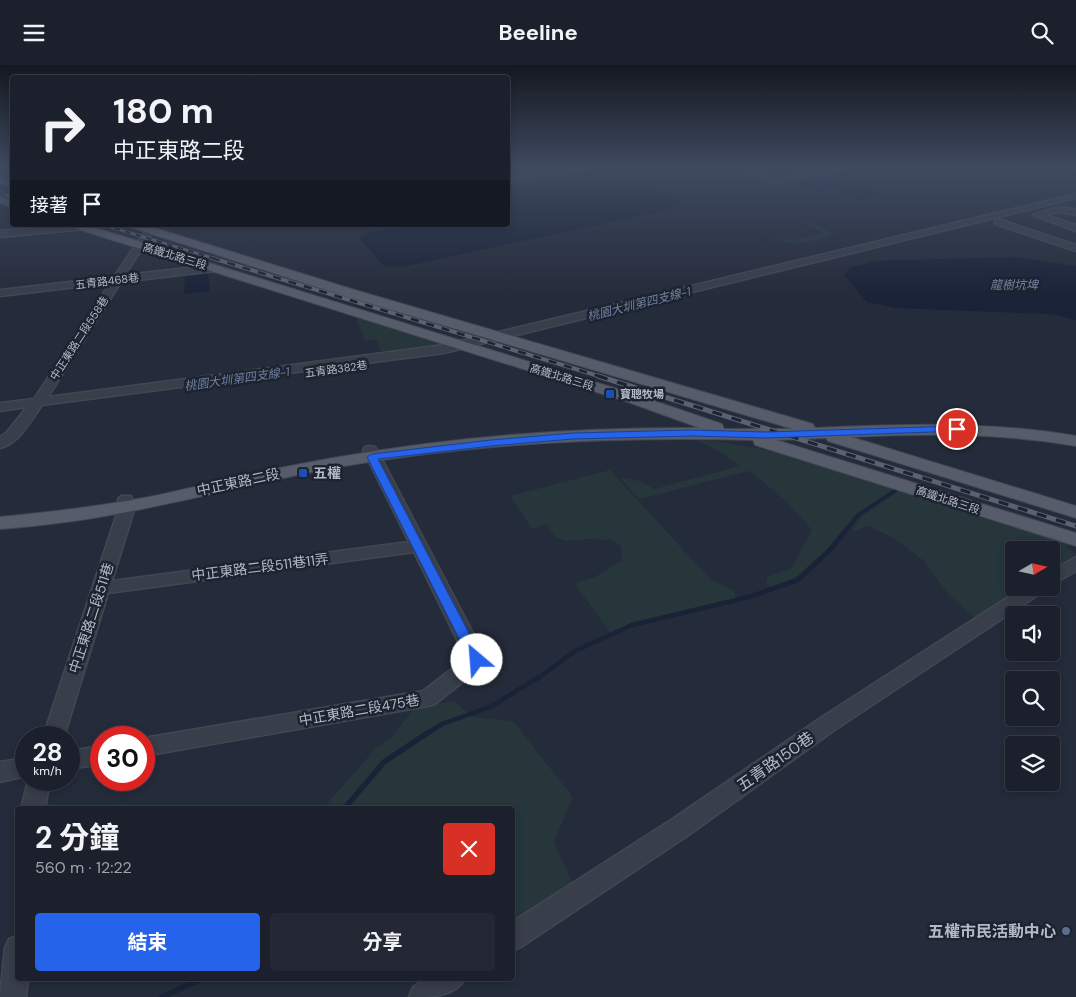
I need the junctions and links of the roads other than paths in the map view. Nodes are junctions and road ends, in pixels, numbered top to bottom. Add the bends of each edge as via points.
1 (1013, 211) edge
2 (1050, 211) edge
3 (998, 222) dead end
4 (65, 227) edge
5 (102, 227) edge
6 (1076, 228) edge
7 (147, 232) edge
8 (0, 234) edge
9 (1076, 248) edge
10 (214, 268) junction
11 (118, 279) junction
12 (324, 285) junction
13 (0, 293) edge
14 (372, 294) junction
15 (310, 299) junction
16 (664, 301) dead end
17 (356, 306) junction
18 (489, 341) junction
19 (590, 359) junction
20 (615, 371) junction
21 (634, 399) junction
22 (35, 406) junction
23 (0, 407) edge
24 (0, 413) edge
25 (795, 425) junction
26 (712, 426) junction
27 (624, 427) junction
28 (820, 429) junction
29 (906, 429) junction
30 (740, 431) junction
31 (844, 431) junction
32 (1076, 434) edge
33 (767, 435) junction
34 (1076, 441) edge
35 (0, 444) edge
36 (371, 453) junction
37 (912, 453) junction
38 (127, 503) junction
39 (1076, 503) edge
40 (1076, 512) edge
41 (0, 514) edge
42 (0, 523) edge
43 (1076, 533) edge
44 (1076, 541) edge
45 (418, 546) junction
46 (1076, 563) edge
47 (1060, 573) edge
48 (101, 588) junction
49 (1024, 596) edge
50 (57, 726) edge
51 (155, 745) edge
52 (15, 769) edge
53 (0, 772) edge
54 (37, 791) edge
55 (34, 806) edge
56 (515, 936) edge
57 (15, 972) edge
58 (448, 981) edge
59 (12, 997) edge
60 (423, 997) edge

1 - 18 street, 五青路382巷
2 - 6 street via 1037,215
3 - 9 street
4 - 8 street
5 - 7 main road, 高鐵北路三段
7 - 10 main road, 高鐵北路三段
7 - 11 street, 中正東路二段558巷
7 - 12 main road, 高鐵北路三段
7 - 14 main road, 高鐵北路三段
7 - 17 main road, 高鐵北路三段
10 - 11 street, 五青路468巷
10 - 15 main road, 高鐵北路三段
11 - 13 street, 五青路468巷
11 - 22 street, 中正東路二段558巷
12 - 14 main road
12 - 18 main road, 高鐵北路三段
14 - 18 main road, 高鐵北路三段
15 - 17 main road
15 - 18 main road, 高鐵北路三段
16 - 18 street
17 - 18 main road, 高鐵北路三段
18 - 19 main road, 高鐵北路三段
18 - 20 main road, 高鐵北路三段
18 - 21 main road, 高鐵北路三段
18 - 22 street, 五青路382巷 via 450,353
18 - 30 main road, 高鐵北路三段
19 - 20 main road
19 - 28 main road, 高鐵北路三段
20 - 25 main road, 高鐵北路三段
21 - 26 main road, 高鐵北路三段
21 - 27 main road via 647,411 646,417
22 - 23 street, 五青路382巷
22 - 24 street, 五青路382巷
22 - 35 street, 中正東路二段558巷 via 12,435
25 - 28 main road, 中正東路二段
25 - 30 main road, 中正東路二段
26 - 27 main road, 中正東路二段
26 - 30 main road, 中正東路二段
27 - 36 main road, 中正東路二段 via 539,431
28 - 31 main road, 中正東路二段
28 - 32 main road, 中正東路二段 via 940,419 1044,427
28 - 33 main road, 中正東路二段
28 - 40 main road, 高鐵北路三段
29 - 31 main road, 中正東路二段
29 - 34 main road, 中正東路二段 via 991,430
29 - 37 main road via 900,441
30 - 33 main road, 中正東路二段
30 - 36 main road, 中正東路二段 via 573,436
30 - 44 main road, 高鐵北路三段
31 - 37 main road
33 - 43 main road, 高鐵北路三段
36 - 38 main road, 中正東路二段
36 - 45 street, 中正東路二段475巷
37 - 39 main road
38 - 41 main road, 中正東路二段
38 - 42 main road, 中正東路二段
38 - 48 street, 中正東路二段511巷
45 - 48 street, 中正東路二段511巷11弄
45 - 51 street, 中正東路二段475巷 via 477,660 428,698
46 - 47 street
48 - 50 street, 中正東路二段511巷
49 - 56 street, 五青路150巷 via 829,723 682,826
52 - 53 street
54 - 55 street
57 - 59 street
58 - 60 street

